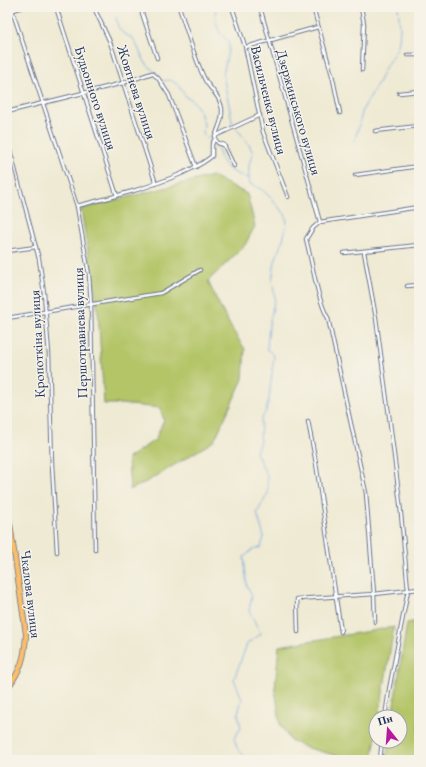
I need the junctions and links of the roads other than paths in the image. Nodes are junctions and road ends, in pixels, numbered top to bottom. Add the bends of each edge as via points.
1 (22, 7) edge
2 (56, 7) edge
3 (94, 7) edge
4 (140, 7) edge
5 (179, 7) edge
6 (232, 7) edge
7 (260, 7) edge
8 (313, 7) edge
9 (361, 7) edge
10 (12, 9) edge
11 (7, 12) edge
12 (318, 27) junction
13 (269, 40) junction
14 (246, 47) junction
15 (408, 55) dead end
16 (419, 55) edge
17 (157, 58) dead end
18 (362, 70) dead end
19 (123, 83) junction
20 (84, 92) junction
21 (419, 92) edge
22 (399, 93) dead end
23 (44, 102) junction
24 (7, 112) edge
25 (340, 114) dead end
26 (260, 115) junction
27 (419, 126) edge
28 (375, 131) dead end
29 (7, 139) edge
30 (214, 140) junction
31 (196, 166) junction
32 (234, 166) dead end
33 (419, 166) edge
34 (355, 175) dead end
35 (156, 184) junction
36 (117, 196) junction
37 (288, 197) dead end
38 (77, 206) junction
39 (419, 207) edge
40 (320, 222) junction
41 (419, 245) edge
42 (36, 247) junction
43 (7, 251) edge
44 (364, 252) junction
45 (344, 253) dead end
46 (200, 270) dead end
47 (419, 285) edge
48 (407, 286) dead end
49 (91, 304) junction
50 (46, 312) junction
51 (7, 318) edge
52 (308, 421) dead end
53 (7, 515) edge
54 (95, 550) dead end
55 (57, 552) dead end
56 (419, 589) edge
57 (408, 590) junction
58 (374, 594) junction
59 (336, 596) junction
60 (375, 622) dead end
61 (298, 632) dead end
62 (341, 632) dead end
63 (7, 689) edge
64 (387, 709) edge
65 (381, 749) edge
66 (380, 760) edge

1 - 10 street
2 - 20 street, Будьонного вулиця
3 - 19 street, Жовтнева вулиця via 110,42
4 - 17 street
5 - 30 street via 206,81 220,99 221,123
6 - 14 street, Васильченка вулиця
7 - 13 street, Дзержинського вулиця
8 - 12 street
9 - 18 street via 364,24
10 - 11 street
10 - 23 street, Першотравнева вулиця
12 - 13 street
12 - 25 street
13 - 14 street
13 - 40 street, Дзержинського вулиця
14 - 26 street, Васильченка вулиця
15 - 16 street
19 - 20 street
19 - 31 street via 152,73 158,78 169,95
19 - 35 street, Жовтнева вулиця
20 - 23 street
20 - 36 street, Будьонного вулиця
21 - 22 street
23 - 24 street
23 - 38 street, Першотравнева вулиця
26 - 30 street
26 - 37 street, Васильченка вулиця via 268,146
27 - 28 street
29 - 42 street, Кропоткіна вулиця
30 - 31 street via 212,156
30 - 32 street via 224,145
31 - 35 street
33 - 34 street
35 - 36 street
36 - 38 street
38 - 49 street, Першотравнева вулиця via 89,275
39 - 40 street
40 - 58 street via 306,239 328,318 362,470
41 - 44 street
42 - 43 street
42 - 50 street, Кропоткіна вулиця
44 - 45 street
44 - 57 street via 390,423
46 - 49 street via 161,293
47 - 48 street
49 - 50 street
49 - 54 street, Першотравнева вулиця
50 - 51 street
50 - 55 street, Кропоткіна вулиця via 50,354 52,474
52 - 59 street
53 - 63 main road, Чкалова вулиця via 26,634 23,663
56 - 57 street
57 - 58 street
57 - 64 street
58 - 59 street
58 - 60 street
59 - 61 street via 297,599
59 - 62 street
65 - 66 street

